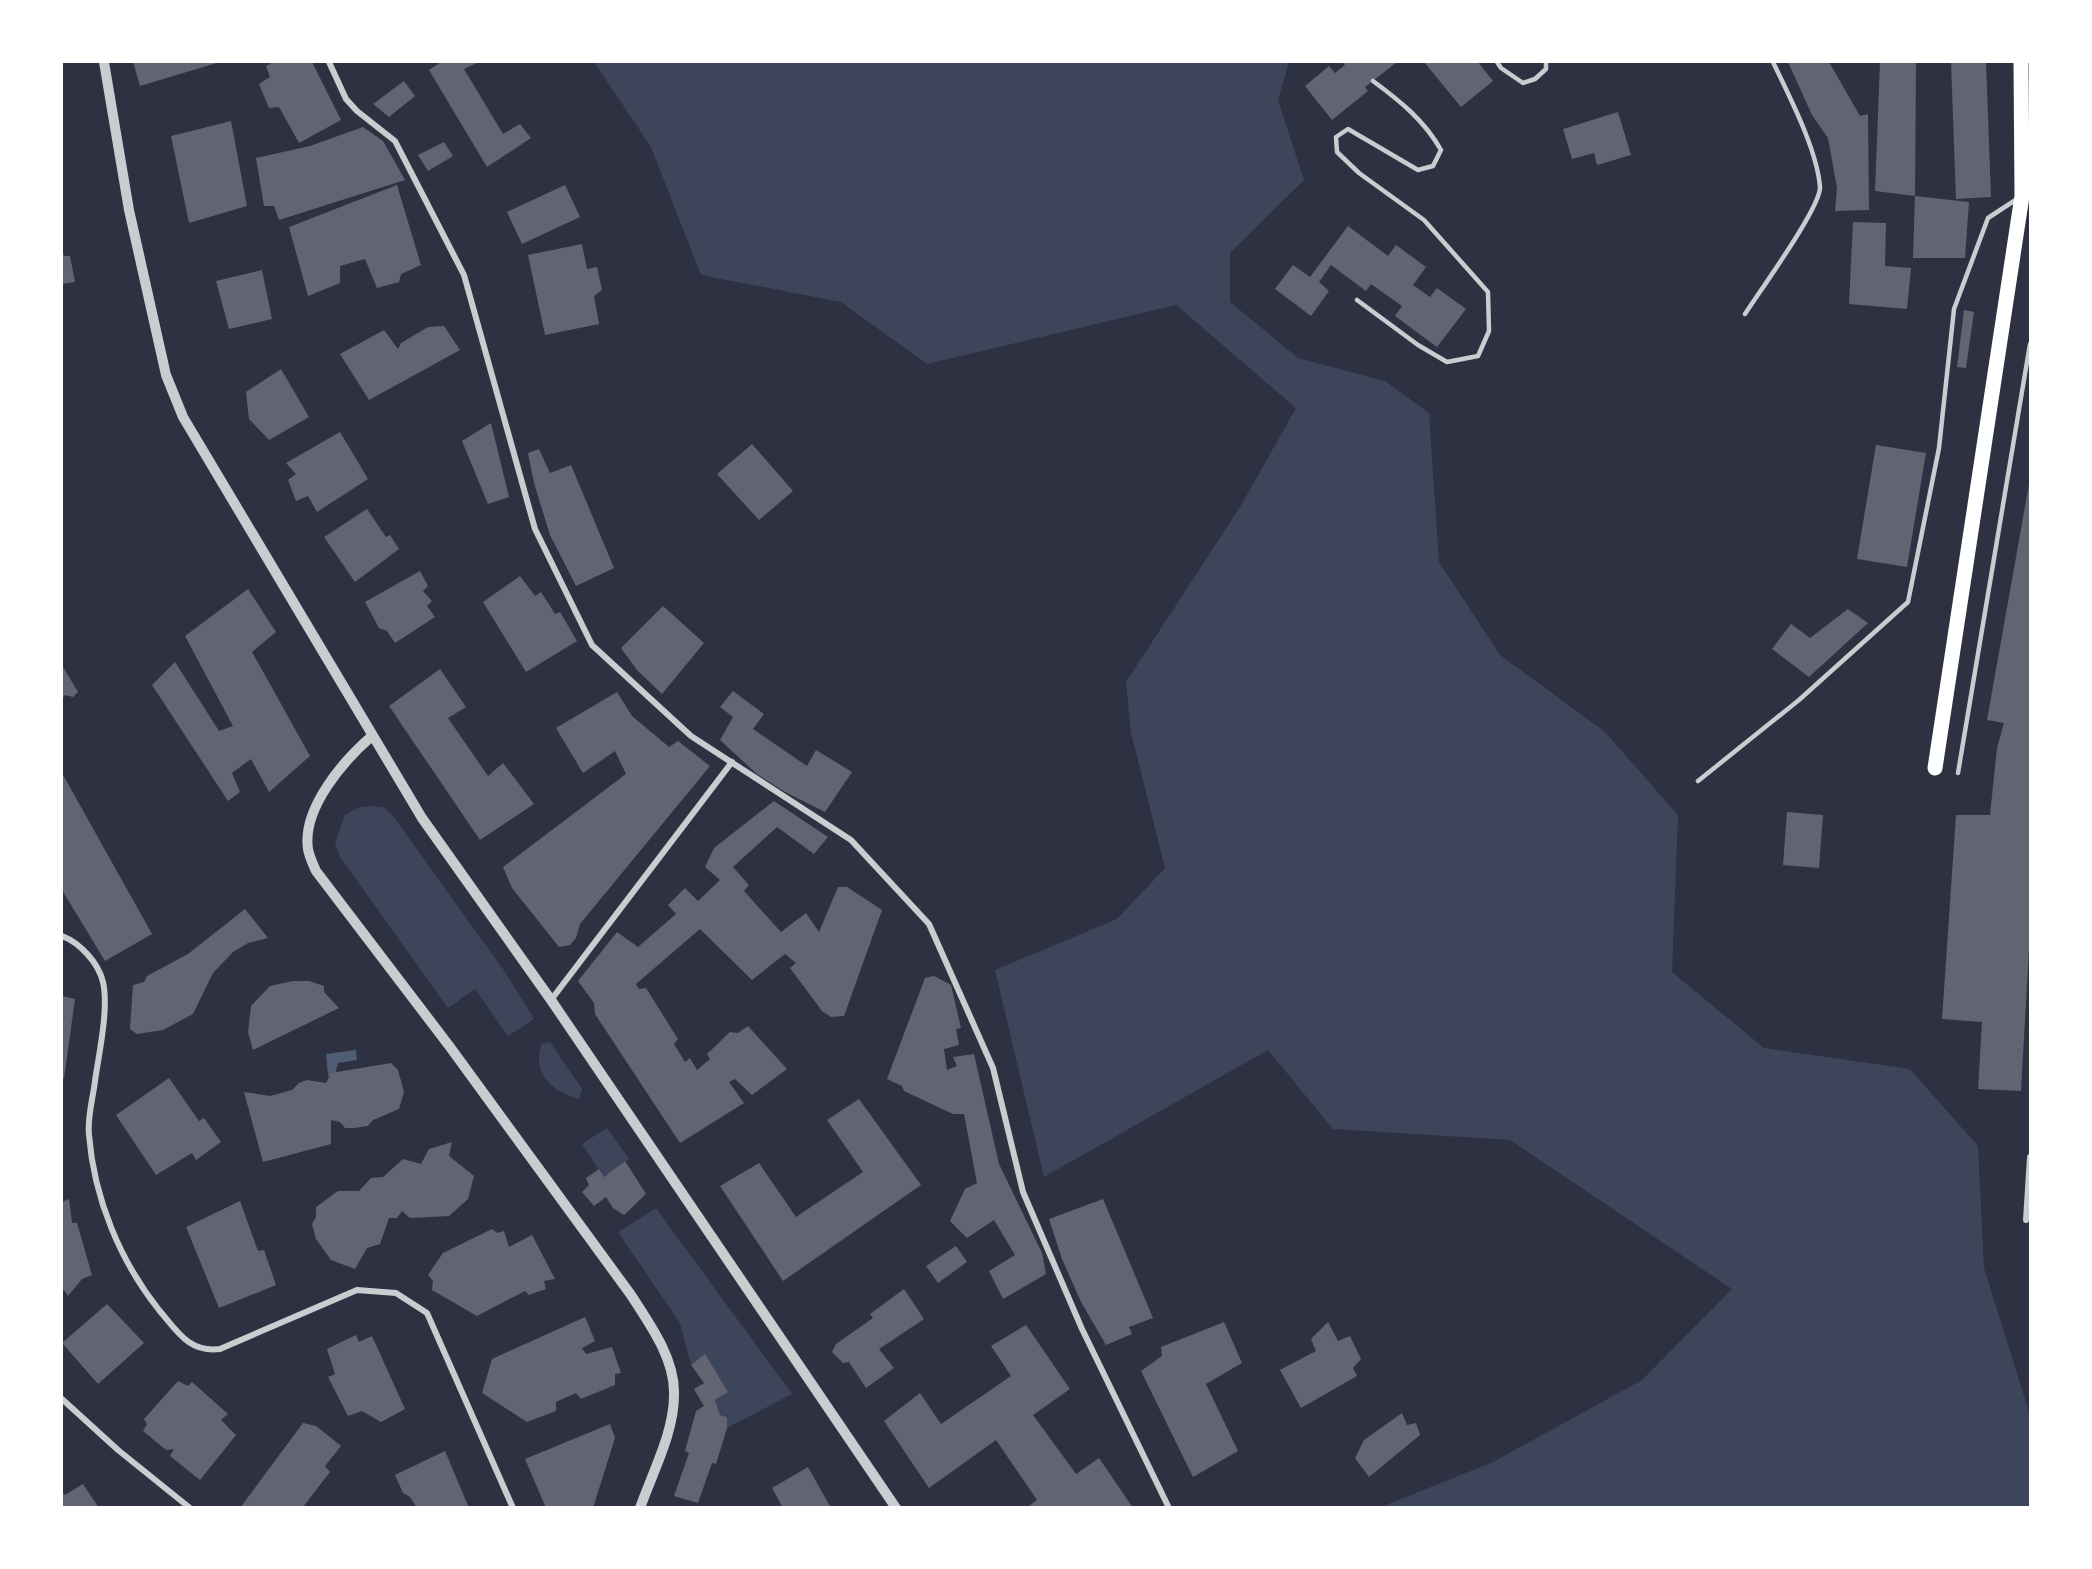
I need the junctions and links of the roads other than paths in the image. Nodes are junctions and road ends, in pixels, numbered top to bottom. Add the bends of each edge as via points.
1 (104, 62) edge
2 (329, 62) edge
3 (1497, 62) edge
4 (1546, 62) edge
5 (1773, 62) edge
6 (2021, 62) edge
7 (1373, 81) dead end
8 (2026, 197) edge
9 (1357, 300) dead end
10 (1745, 314) dead end
11 (2031, 344) edge
12 (372, 736) junction
13 (732, 762) junction
14 (1935, 768) dead end
15 (1958, 773) dead end
16 (1698, 781) dead end
17 (62, 936) edge
18 (551, 1000) junction
19 (2031, 1157) edge
20 (2026, 1220) dead end
21 (62, 1399) edge
22 (190, 1508) edge
23 (513, 1508) edge
24 (640, 1508) edge
25 (896, 1508) edge
26 (1169, 1508) edge

1 - 12 street via 129,210 166,375 183,417
2 - 13 street via 346,99 395,141 464,275 535,529 592,645 691,736
3 - 4 lane via 1523,83 1546,69
5 - 10 lane via 1805,133 1820,189 1808,217
6 - 8 main road
7 - 9 lane via 1430,130 1441,150 1433,166 1418,170 1348,129 1336,137 1337,152 1424,220 1459,257 1488,292 1489,331 1478,356 1447,362
8 - 14 main road
8 - 16 lane via 1988,218 1954,309 1939,448 1908,602 1799,700
11 - 15 lane
12 - 18 street via 422,818
12 - 24 street via 335,774 311,818 308,848 316,871 450,1047 656,1334 674,1390 666,1436
13 - 18 street
13 - 26 street via 851,840 929,924 993,1068 1023,1192 1082,1329
17 - 23 street via 95,963 103,982 101,1036 88,1134 111,1229 137,1282 190,1345 205,1351 220,1349 357,1290 396,1293 427,1313
18 - 25 street
19 - 20 street
21 - 22 street

